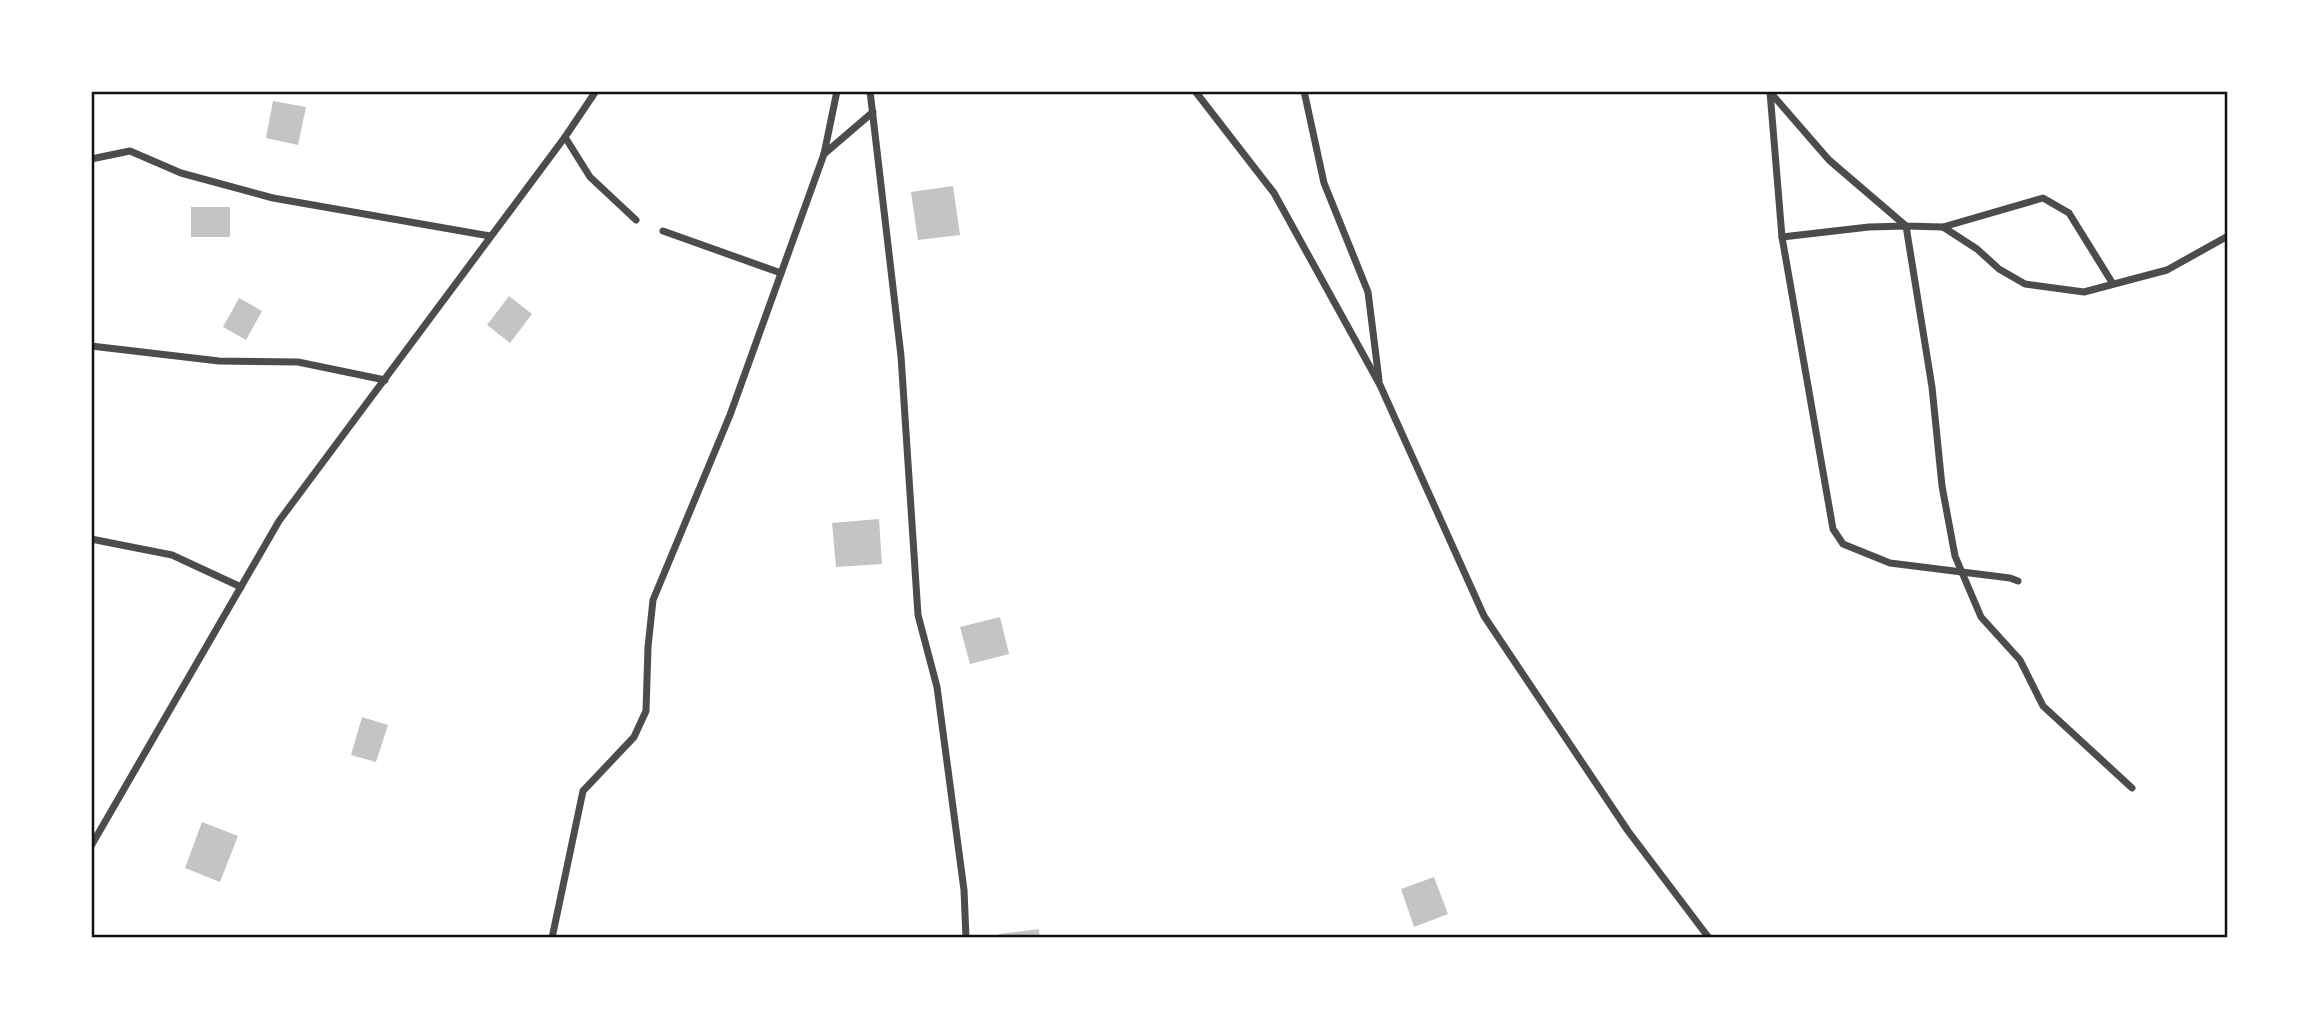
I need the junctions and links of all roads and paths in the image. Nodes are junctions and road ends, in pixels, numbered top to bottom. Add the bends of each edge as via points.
1 (596, 91) edge
2 (837, 91) edge
3 (870, 91) edge
4 (1195, 91) edge
5 (1304, 91) edge
6 (1771, 91) edge
7 (873, 112) junction
8 (565, 137) junction
9 (824, 154) junction
10 (91, 159) edge
11 (636, 220) dead end
12 (1906, 226) junction
13 (1943, 227) junction
14 (663, 231) dead end
15 (490, 236) junction
16 (2228, 236) edge
17 (1782, 237) junction
18 (781, 273) junction
19 (2113, 284) junction
20 (91, 345) edge
21 (385, 380) junction
22 (1380, 385) junction
23 (91, 539) edge
24 (1962, 574) junction
25 (2018, 581) dead end
26 (241, 587) junction
27 (2132, 788) dead end
28 (91, 846) edge
29 (552, 938) edge
30 (966, 938) edge
31 (1709, 938) edge

1 - 8 street
2 - 9 street
3 - 7 street
4 - 22 street via 1274,193
5 - 22 street via 1324,183 1368,292
6 - 12 street via 1829,160
6 - 17 street
7 - 9 street
7 - 30 street via 901,356 918,615 937,687 964,890
8 - 11 street via 590,177
8 - 15 street
9 - 18 street
10 - 15 street via 130,151 181,173 274,198
12 - 13 street
12 - 17 street
12 - 24 street via 1932,387 1942,486
13 - 19 street via 2025,284 2084,292
13 - 19 street via 2043,198 2069,213
14 - 18 street
15 - 21 street
16 - 19 street via 2166,270
17 - 24 street via 1833,529 1843,544 1890,563
18 - 29 street via 730,415 653,600 646,711 634,737 583,791
20 - 21 street via 219,361 298,362
21 - 26 street via 279,521
22 - 31 street via 1484,616 1628,831
23 - 26 street via 172,555
24 - 25 street
24 - 27 street via 1981,617 2020,660 2043,706
26 - 28 street

